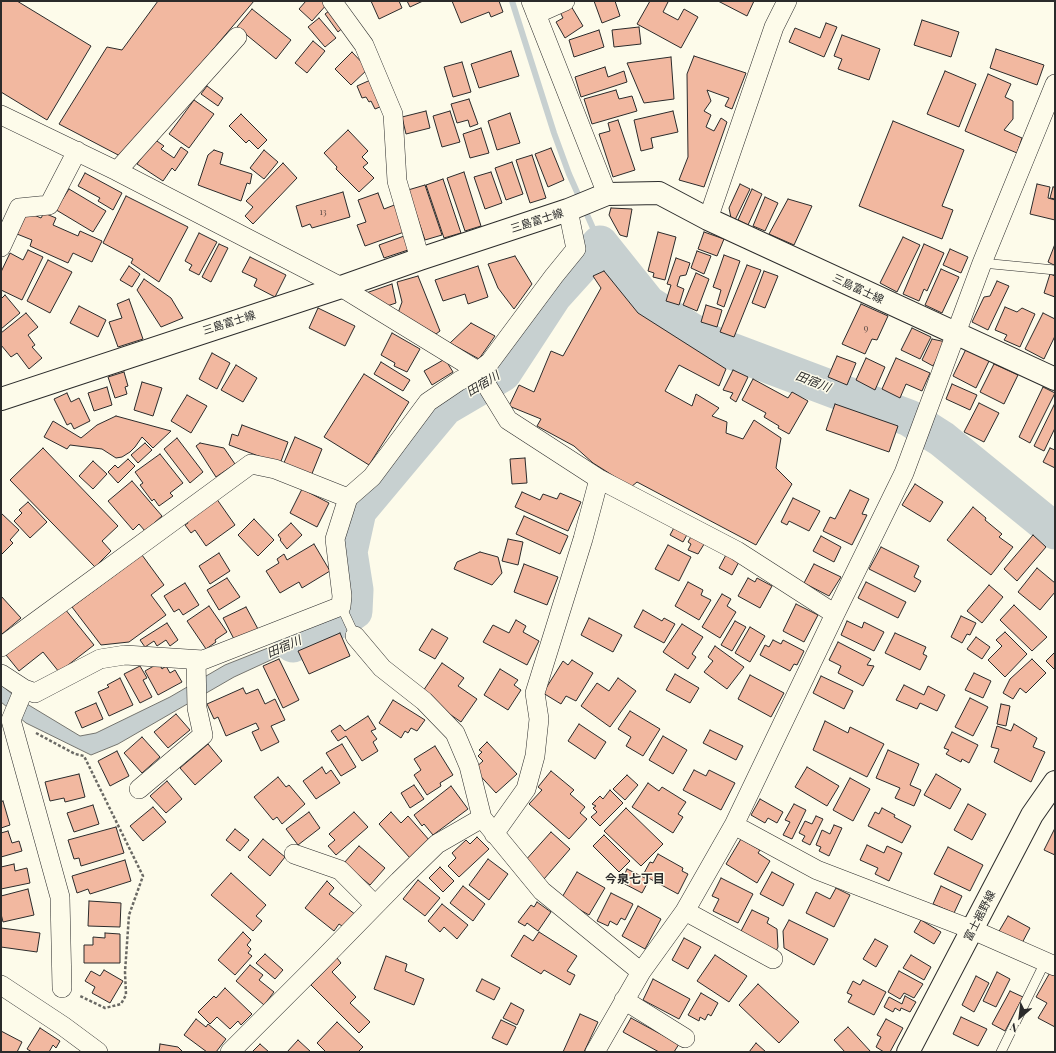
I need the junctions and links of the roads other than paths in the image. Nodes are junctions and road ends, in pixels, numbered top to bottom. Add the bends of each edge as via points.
1 (332, 1) edge
2 (565, 1) edge
3 (787, 1) edge
4 (534, 7) edge
5 (237, 37) dead end
6 (1055, 84) edge
7 (1, 115) edge
8 (77, 151) junction
9 (117, 171) junction
10 (601, 197) junction
11 (569, 210) junction
12 (708, 219) junction
13 (1, 247) edge
14 (420, 259) junction
15 (982, 262) junction
16 (1055, 270) edge
17 (341, 287) junction
18 (956, 334) junction
19 (478, 371) junction
20 (1055, 379) edge
21 (1, 399) edge
22 (599, 479) junction
23 (348, 498) junction
24 (341, 606) junction
25 (835, 614) junction
26 (355, 636) joint
27 (1, 647) edge
28 (196, 665) junction
29 (1, 674) edge
30 (24, 689) junction
31 (8, 719) edge
32 (1055, 782) edge
33 (139, 789) dead end
34 (482, 818) junction
35 (734, 825) junction
36 (494, 834) junction
37 (294, 854) dead end
38 (375, 905) junction
39 (685, 910) junction
40 (972, 930) junction
41 (773, 959) dead end
42 (1050, 964) edge
43 (640, 972) junction
44 (1, 985) edge
45 (62, 988) road end
46 (624, 1000) junction
47 (685, 1038) dead end
48 (98, 1052) edge
49 (230, 1052) edge
50 (594, 1052) edge
51 (908, 1052) edge
52 (1001, 1052) edge

1 - 14 street via 364,45 393,114 397,181
2 - 4 street
3 - 12 street via 774,27
4 - 10 street
5 - 9 street
6 - 15 street
7 - 8 street
8 - 9 street
8 - 13 street via 49,205 19,208
9 - 17 street
10 - 11 main road, 三島富士線
10 - 12 main road, 三島富士線 via 658,193
11 - 14 main road, 三島富士線
11 - 19 street via 576,249 490,362
12 - 18 main road, 三島富士線
14 - 17 main road, 三島富士線
15 - 16 lane
15 - 18 street
17 - 19 street
17 - 21 main road, 三島富士線
18 - 20 main road, 三島富士線
18 - 25 street via 904,473
19 - 22 street via 508,420
19 - 23 street via 428,402 372,477
22 - 25 street via 737,552
22 - 36 street via 535,693 539,720 535,756 526,789
23 - 24 street via 335,539
23 - 27 street via 274,469 251,464
24 - 26 lane
24 - 28 street
25 - 35 street
26 - 34 street via 382,668 424,701 455,733 470,766
28 - 30 street via 125,655 100,659 35,692
28 - 33 street via 197,708 203,735
29 - 30 street
30 - 31 street
31 - 45 street via 60,897
32 - 40 main road, 富士裾野線 via 1032,815
34 - 36 street
34 - 38 street via 437,844
35 - 39 street
35 - 40 street via 817,870
36 - 43 street via 542,891
37 - 38 street via 340,870
38 - 49 street
39 - 41 street
39 - 43 street
40 - 42 street
40 - 51 main road, 富士裾野線
42 - 52 lane
43 - 46 street
44 - 48 street
46 - 47 street
46 - 50 street

